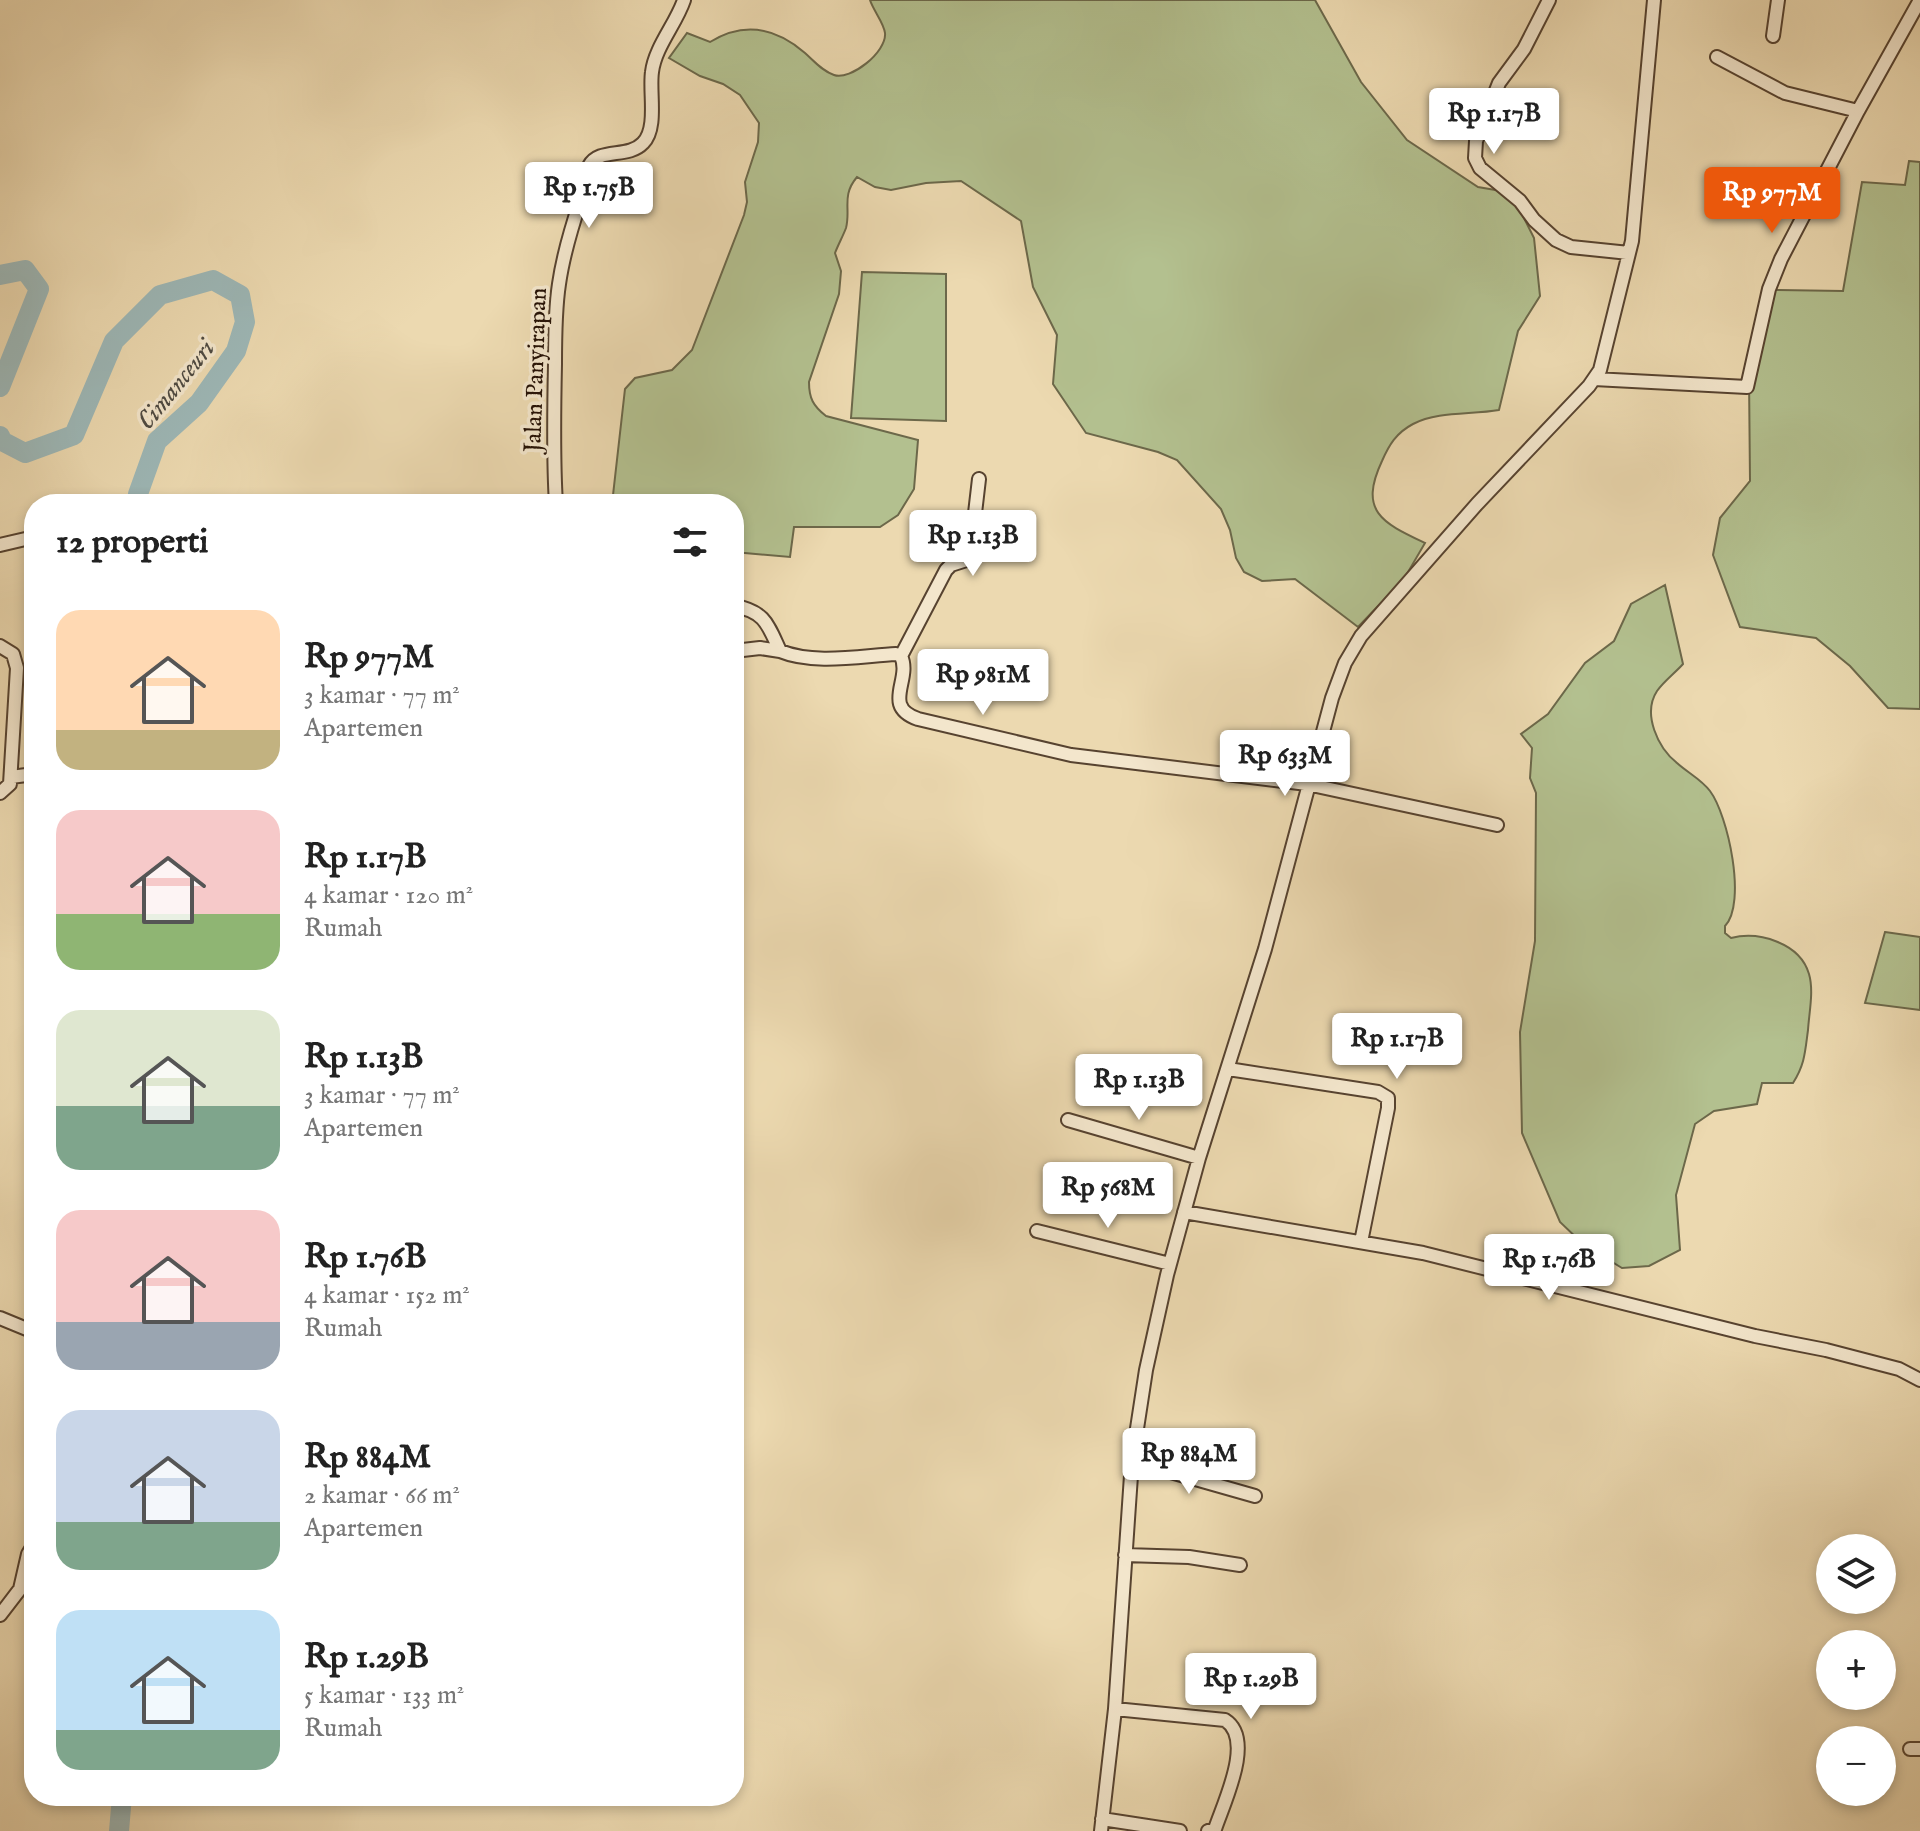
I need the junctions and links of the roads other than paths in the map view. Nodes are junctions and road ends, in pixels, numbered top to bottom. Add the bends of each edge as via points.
1 (684, 0) edge
2 (1549, 0) edge
3 (1654, 0) edge
4 (1778, 0) edge
5 (1920, 0) edge
6 (1773, 36) dead end
7 (1717, 57) dead end
8 (1858, 111) junction
9 (1629, 253) junction
10 (1594, 379) junction
11 (979, 479) dead end
12 (556, 494) edge
13 (24, 539) edge
14 (0, 545) edge
15 (744, 609) edge
16 (0, 646) edge
17 (744, 650) edge
18 (780, 651) junction
19 (901, 656) junction
20 (24, 775) edge
21 (11, 777) junction
22 (1307, 784) junction
23 (0, 793) edge
24 (1497, 825) dead end
25 (1228, 1069) junction
26 (1068, 1120) dead end
27 (1199, 1158) junction
28 (1184, 1212) junction
29 (1037, 1231) dead end
30 (1361, 1242) junction
31 (1170, 1264) junction
32 (0, 1318) edge
33 (24, 1328) edge
34 (1920, 1380) edge
35 (1132, 1461) junction
36 (1255, 1496) dead end
37 (1125, 1555) junction
38 (1240, 1565) dead end
39 (24, 1572) edge
40 (0, 1615) edge
41 (1115, 1709) junction
42 (1102, 1825) edge
43 (1180, 1831) edge
44 (1208, 1831) edge

1 - 12 street, Jalan Panyirapan via 652,68 647,137 631,150 594,159 567,242 556,315
2 - 9 street via 1499,83 1476,141 1475,158 1556,240 1571,247
3 - 9 street
4 - 6 street
5 - 8 street
7 - 8 street via 1785,93
8 - 10 street via 1775,272 1747,387
9 - 10 street via 1606,352
10 - 22 street via 1356,643 1340,674
11 - 19 street via 973,558 946,570
13 - 14 street
15 - 18 street via 758,613
16 - 21 street via 13,654 17,668
17 - 18 street
18 - 19 street via 804,658
19 - 22 street via 900,704 903,712 918,719 1112,762
20 - 21 street
21 - 23 street
22 - 24 street
22 - 25 street
25 - 27 street
25 - 30 street via 1378,1092 1388,1098
26 - 27 street
27 - 28 street
28 - 30 street
28 - 31 street
29 - 31 street
30 - 34 street via 1826,1350 1899,1369
31 - 35 street
32 - 33 street
35 - 36 street
35 - 37 street
37 - 38 street
37 - 41 street
39 - 40 street via 20,1589
41 - 42 street
41 - 44 street via 1230,1723 1239,1739 1234,1770 1215,1829
42 - 43 street

